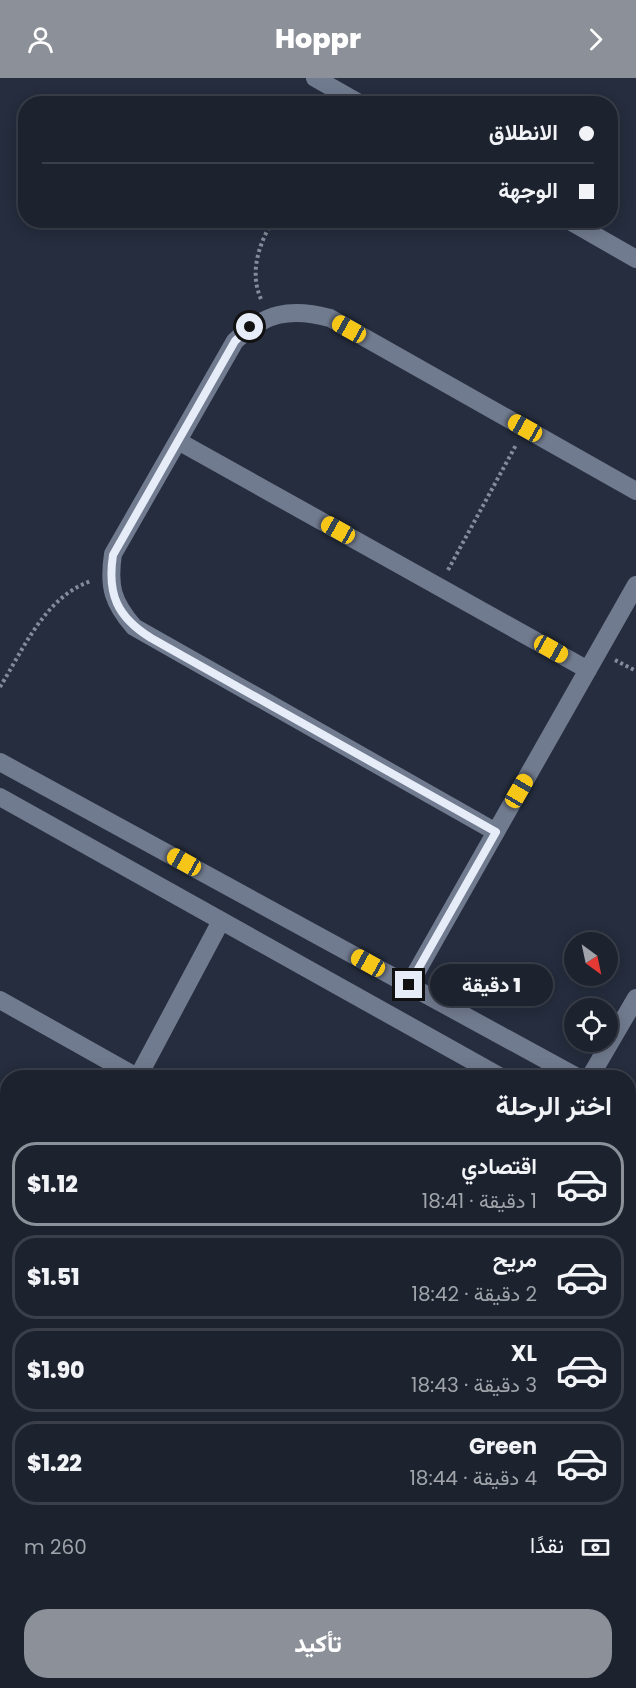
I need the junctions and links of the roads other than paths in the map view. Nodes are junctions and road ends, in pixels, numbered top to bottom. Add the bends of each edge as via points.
1 (315, 78) edge
2 (347, 96) edge
3 (582, 228) edge
4 (636, 259) edge
5 (178, 441) junction
6 (636, 491) edge
7 (636, 585) edge
8 (588, 670) junction
9 (0, 762) edge
10 (0, 797) edge
11 (496, 832) junction
12 (221, 921) junction
13 (409, 985) junction
14 (636, 998) edge
15 (0, 1000) edge
16 (125, 1070) edge
17 (141, 1070) edge
18 (488, 1070) edge
19 (564, 1070) edge
20 (594, 1070) edge

1 - 2 street
3 - 4 street
5 - 6 street via 235,341 268,317 310,312 330,318
5 - 8 street
5 - 11 street via 113,555 113,594 134,627
7 - 8 street
8 - 11 street
9 - 13 street
10 - 12 street
11 - 13 street
12 - 17 street
12 - 18 street
13 - 19 street
14 - 20 street
15 - 16 street

